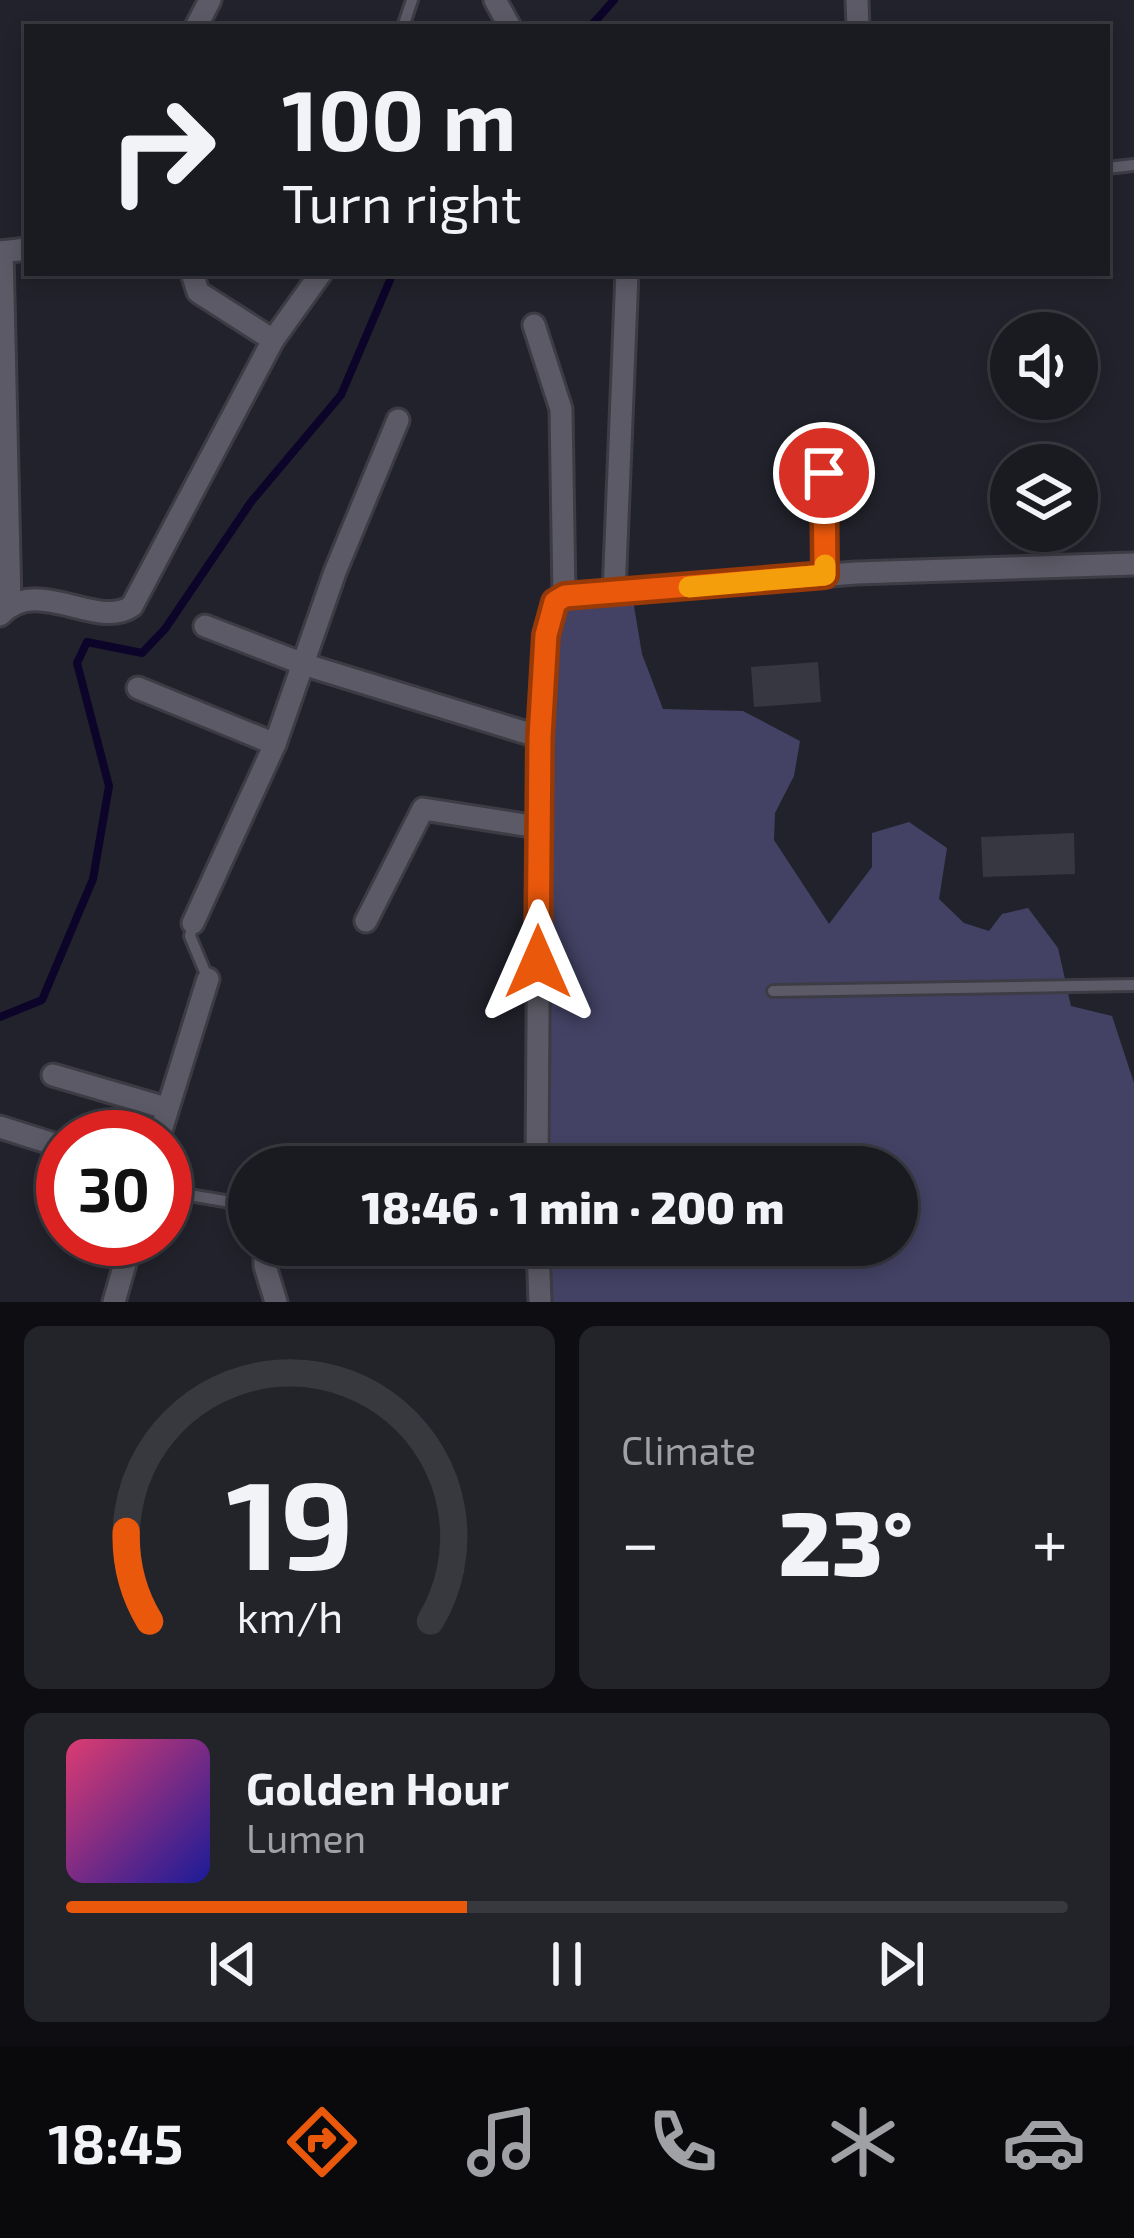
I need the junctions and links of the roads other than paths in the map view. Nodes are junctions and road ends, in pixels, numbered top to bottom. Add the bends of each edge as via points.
1 (1, 252) edge
2 (193, 276) edge
3 (319, 276) edge
4 (627, 276) edge
5 (534, 325) dead end
6 (273, 340) junction
7 (398, 420) dead end
8 (824, 473) dead end
9 (1134, 564) edge
10 (825, 575) junction
11 (614, 593) junction
12 (565, 596) junction
13 (5, 609) edge
14 (205, 626) dead end
15 (306, 665) junction
16 (138, 688) dead end
17 (540, 737) junction
18 (274, 744) junction
19 (538, 827) junction
20 (365, 921) dead end
21 (193, 923) joint
22 (208, 979) joint
23 (1134, 985) edge
24 (773, 991) dead end
25 (53, 1075) dead end
26 (166, 1108) joint
27 (0, 1127) edge
28 (36, 1138) edge
29 (537, 1146) edge
30 (192, 1196) edge
31 (228, 1202) edge
32 (124, 1266) edge
33 (265, 1266) edge
34 (539, 1266) edge
35 (114, 1302) edge
36 (276, 1302) edge
37 (540, 1302) edge

1 - 13 street
2 - 6 street via 199,292
3 - 6 street
4 - 11 street
5 - 12 street via 561,409
6 - 13 street via 132,606 113,613 43,600
7 - 15 street
8 - 10 lane
9 - 10 street
10 - 11 street
11 - 12 street
12 - 17 street via 550,610
14 - 15 street
15 - 17 street
15 - 18 street
16 - 18 street
17 - 19 street
18 - 21 street
19 - 20 street via 423,808
19 - 29 street
21 - 22 lane via 190,936
22 - 26 street
23 - 24 lane
25 - 26 street
27 - 28 street
30 - 31 lane
32 - 35 street
33 - 36 street
34 - 37 street

